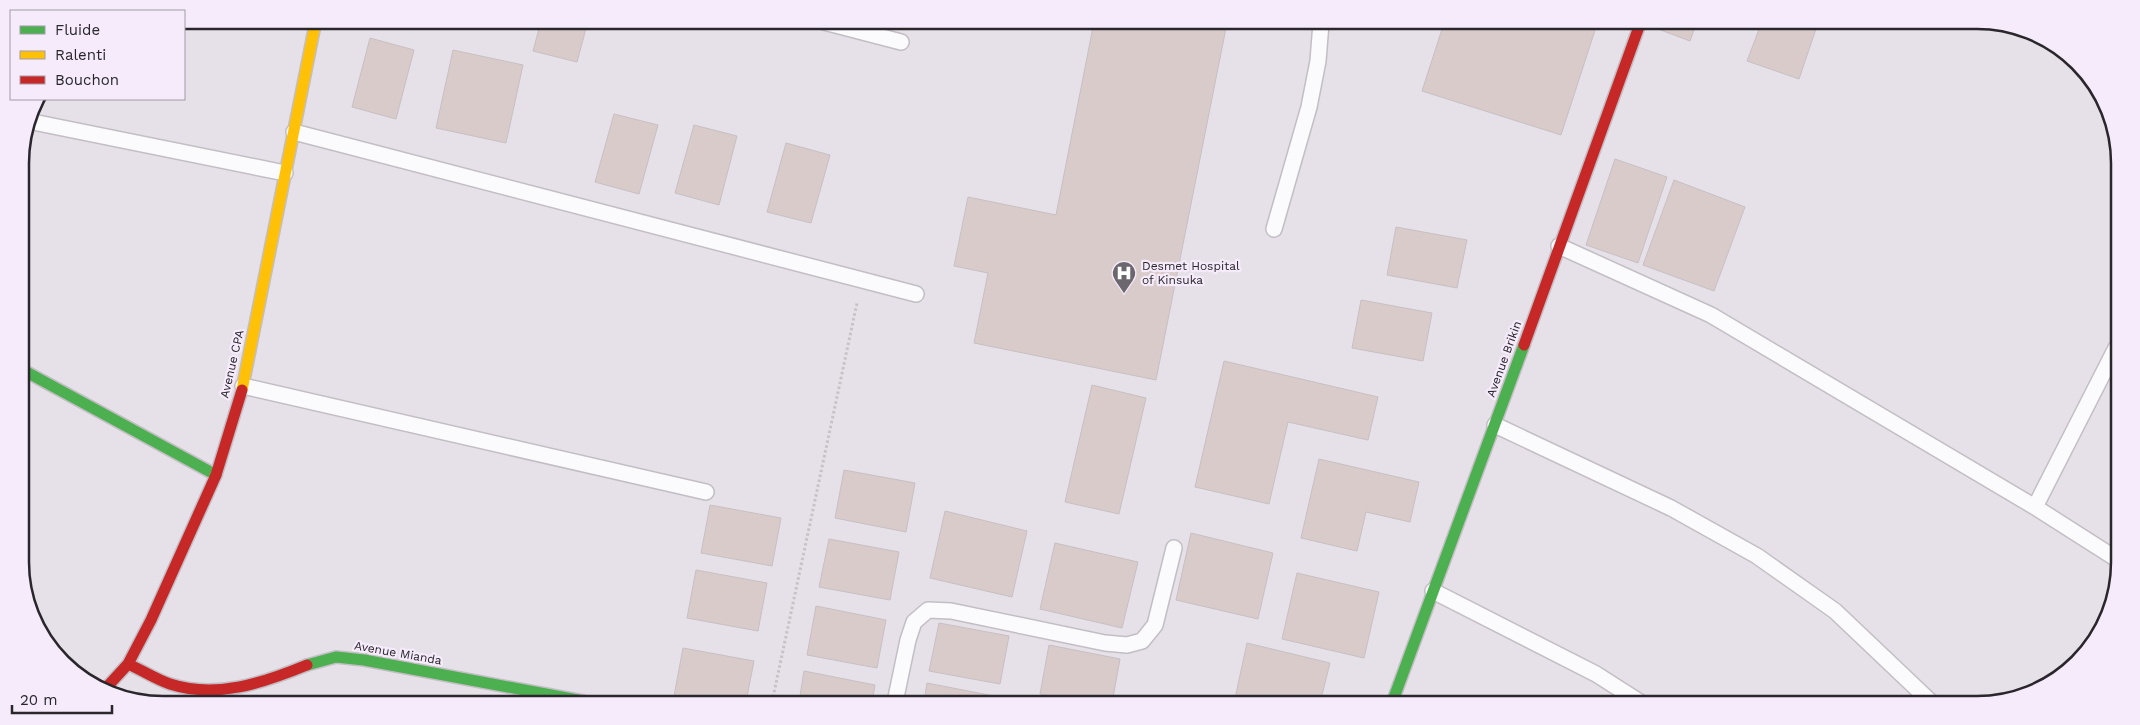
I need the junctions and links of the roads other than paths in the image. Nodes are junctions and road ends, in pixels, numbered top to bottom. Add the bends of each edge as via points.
1 (314, 29) edge
2 (851, 29) edge
3 (1321, 29) edge
4 (1638, 29) edge
5 (901, 42) dead end
6 (35, 122) edge
7 (294, 132) junction
8 (285, 173) junction
9 (1274, 229) dead end
10 (1559, 246) junction
11 (916, 294) dead end
12 (2111, 358) edge
13 (29, 373) edge
14 (243, 386) junction
15 (1495, 425) junction
16 (216, 475) junction
17 (706, 492) dead end
18 (2035, 507) junction
19 (1174, 548) dead end
20 (2111, 555) edge
21 (1433, 591) junction
22 (128, 664) junction
23 (109, 685) edge
24 (556, 696) edge
25 (897, 696) edge
26 (1395, 696) edge
27 (1630, 696) edge
28 (1925, 696) edge

1 - 7 street, Avenue CPA
2 - 5 lane
3 - 9 lane via 1309,107
4 - 10 street, Avenue Brikin
6 - 8 lane
7 - 8 street, Avenue CPA
7 - 11 lane
8 - 14 street, Avenue CPA
10 - 15 street, Avenue Brikin
10 - 18 lane via 1711,315
12 - 18 lane
13 - 16 street
14 - 16 street, Avenue CPA
14 - 17 lane
15 - 21 street, Avenue Brikin
15 - 28 lane via 1671,508 1757,556 1835,611
16 - 22 street, Avenue CPA
18 - 20 lane
19 - 25 lane via 1154,625 1142,641 1127,645 1105,643 951,611 928,610 914,622
21 - 26 street, Avenue Brikin
21 - 27 lane via 1596,674
22 - 23 street, Avenue CPA
22 - 24 street, Avenue Mianda via 170,684 214,691 246,687 336,657

